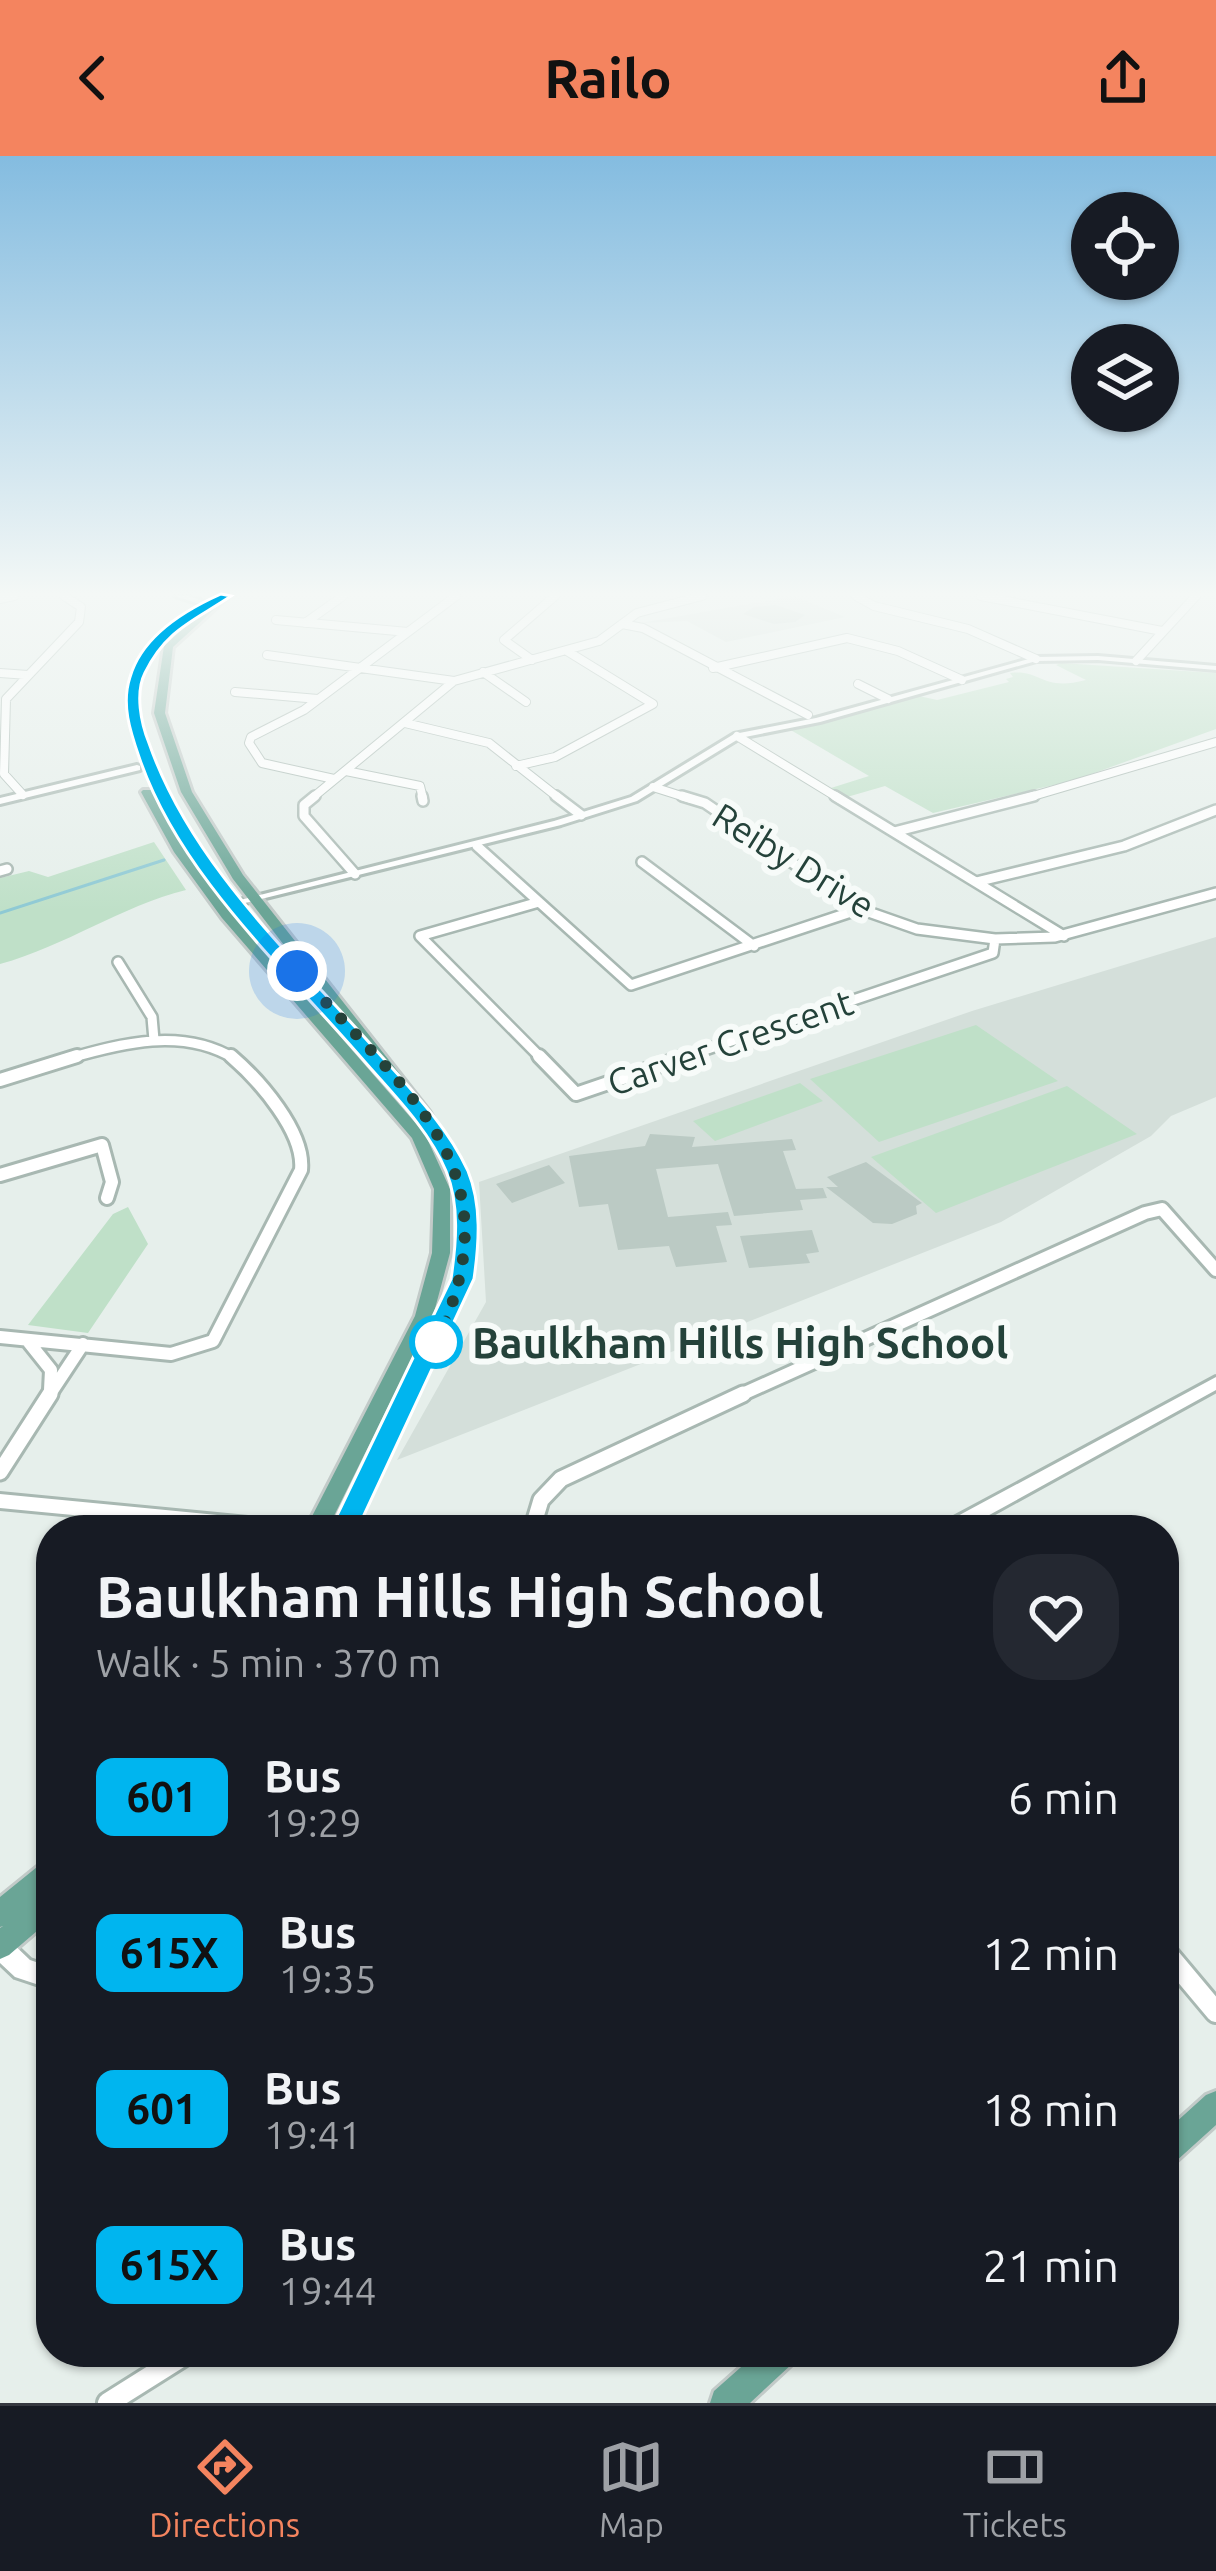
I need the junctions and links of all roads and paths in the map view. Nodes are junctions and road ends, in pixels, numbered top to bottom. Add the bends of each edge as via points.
1 (316, 701) edge
2 (431, 701) edge
3 (648, 701) edge
4 (779, 701) edge
5 (880, 701) edge
6 (2, 709) edge
7 (811, 717) junction
8 (405, 723) junction
9 (737, 736) junction
10 (1216, 742) edge
11 (516, 766) junction
12 (144, 768) junction
13 (346, 771) junction
14 (334, 779) junction
15 (653, 787) junction
16 (23, 795) junction
17 (0, 801) edge
18 (423, 801) dead end
19 (1216, 810) edge
20 (581, 815) junction
21 (894, 832) junction
22 (476, 846) junction
23 (642, 862) dead end
24 (356, 874) junction
25 (976, 881) junction
26 (1216, 893) edge
27 (539, 902) junction
28 (229, 905) junction
29 (860, 909) junction
30 (1064, 936) junction
31 (995, 939) junction
32 (754, 946) junction
33 (118, 962) dead end
34 (154, 1040) junction
35 (0, 1080) edge
36 (0, 1175) edge
37 (107, 1198) dead end
38 (1216, 1270) edge
39 (0, 1337) edge
40 (27, 1340) junction
41 (83, 1344) junction
42 (1216, 1383) edge
43 (50, 1392) junction
44 (0, 1472) edge
45 (0, 1502) edge
46 (140, 1515) edge
47 (324, 1515) edge
48 (350, 1515) edge
49 (534, 1515) edge
50 (974, 1515) edge
51 (36, 1884) edge
52 (0, 1914) edge
53 (36, 1915) edge
54 (0, 1947) edge
55 (1179, 1968) edge
56 (36, 1973) edge
57 (1216, 2012) edge
58 (1216, 2105) edge
59 (1179, 2139) edge
60 (165, 2367) edge
61 (766, 2367) edge
62 (109, 2403) edge
63 (726, 2403) edge

1 - 14 street via 260,728 249,743 262,763
2 - 8 street
3 - 11 street via 555,758
4 - 7 street
5 - 7 street
6 - 16 street via 4,774
7 - 9 street
8 - 11 street via 489,743
8 - 13 street
9 - 15 street
9 - 21 street
10 - 21 street
11 - 20 street
12 - 16 street
12 - 28 main road
12 - 28 main road via 165,827
13 - 14 street
13 - 18 street via 420,786
14 - 24 street via 302,812
15 - 20 street
15 - 29 street, Reiby Drive via 708,804
16 - 17 street
19 - 25 street via 1124,846
20 - 22 street
21 - 25 street
22 - 24 street
22 - 27 street
23 - 32 street
24 - 28 street
25 - 30 street
26 - 30 street, Reiby Drive
27 - 31 street, Carver Crescent via 420,936 576,1094 993,953
27 - 32 street via 631,986
28 - 47 main road via 399,1109 442,1189 441,1253 424,1316
28 - 48 main road via 405,1092 438,1137 465,1202 462,1279
29 - 31 street, Reiby Drive via 917,929
29 - 32 street
30 - 31 street, Reiby Drive
33 - 34 street via 152,1017
34 - 35 street
34 - 41 street via 231,1056 303,1162 213,1341 185,1353
36 - 37 street via 102,1145 112,1182
38 - 49 street via 1162,1210 1144,1213 559,1479
39 - 40 street
40 - 41 street
40 - 43 street via 51,1370
41 - 43 street
42 - 50 street
43 - 44 street
45 - 46 street
51 - 52 main road
53 - 54 main road
54 - 56 street
55 - 57 street
58 - 59 main road
60 - 62 street
61 - 63 main road

